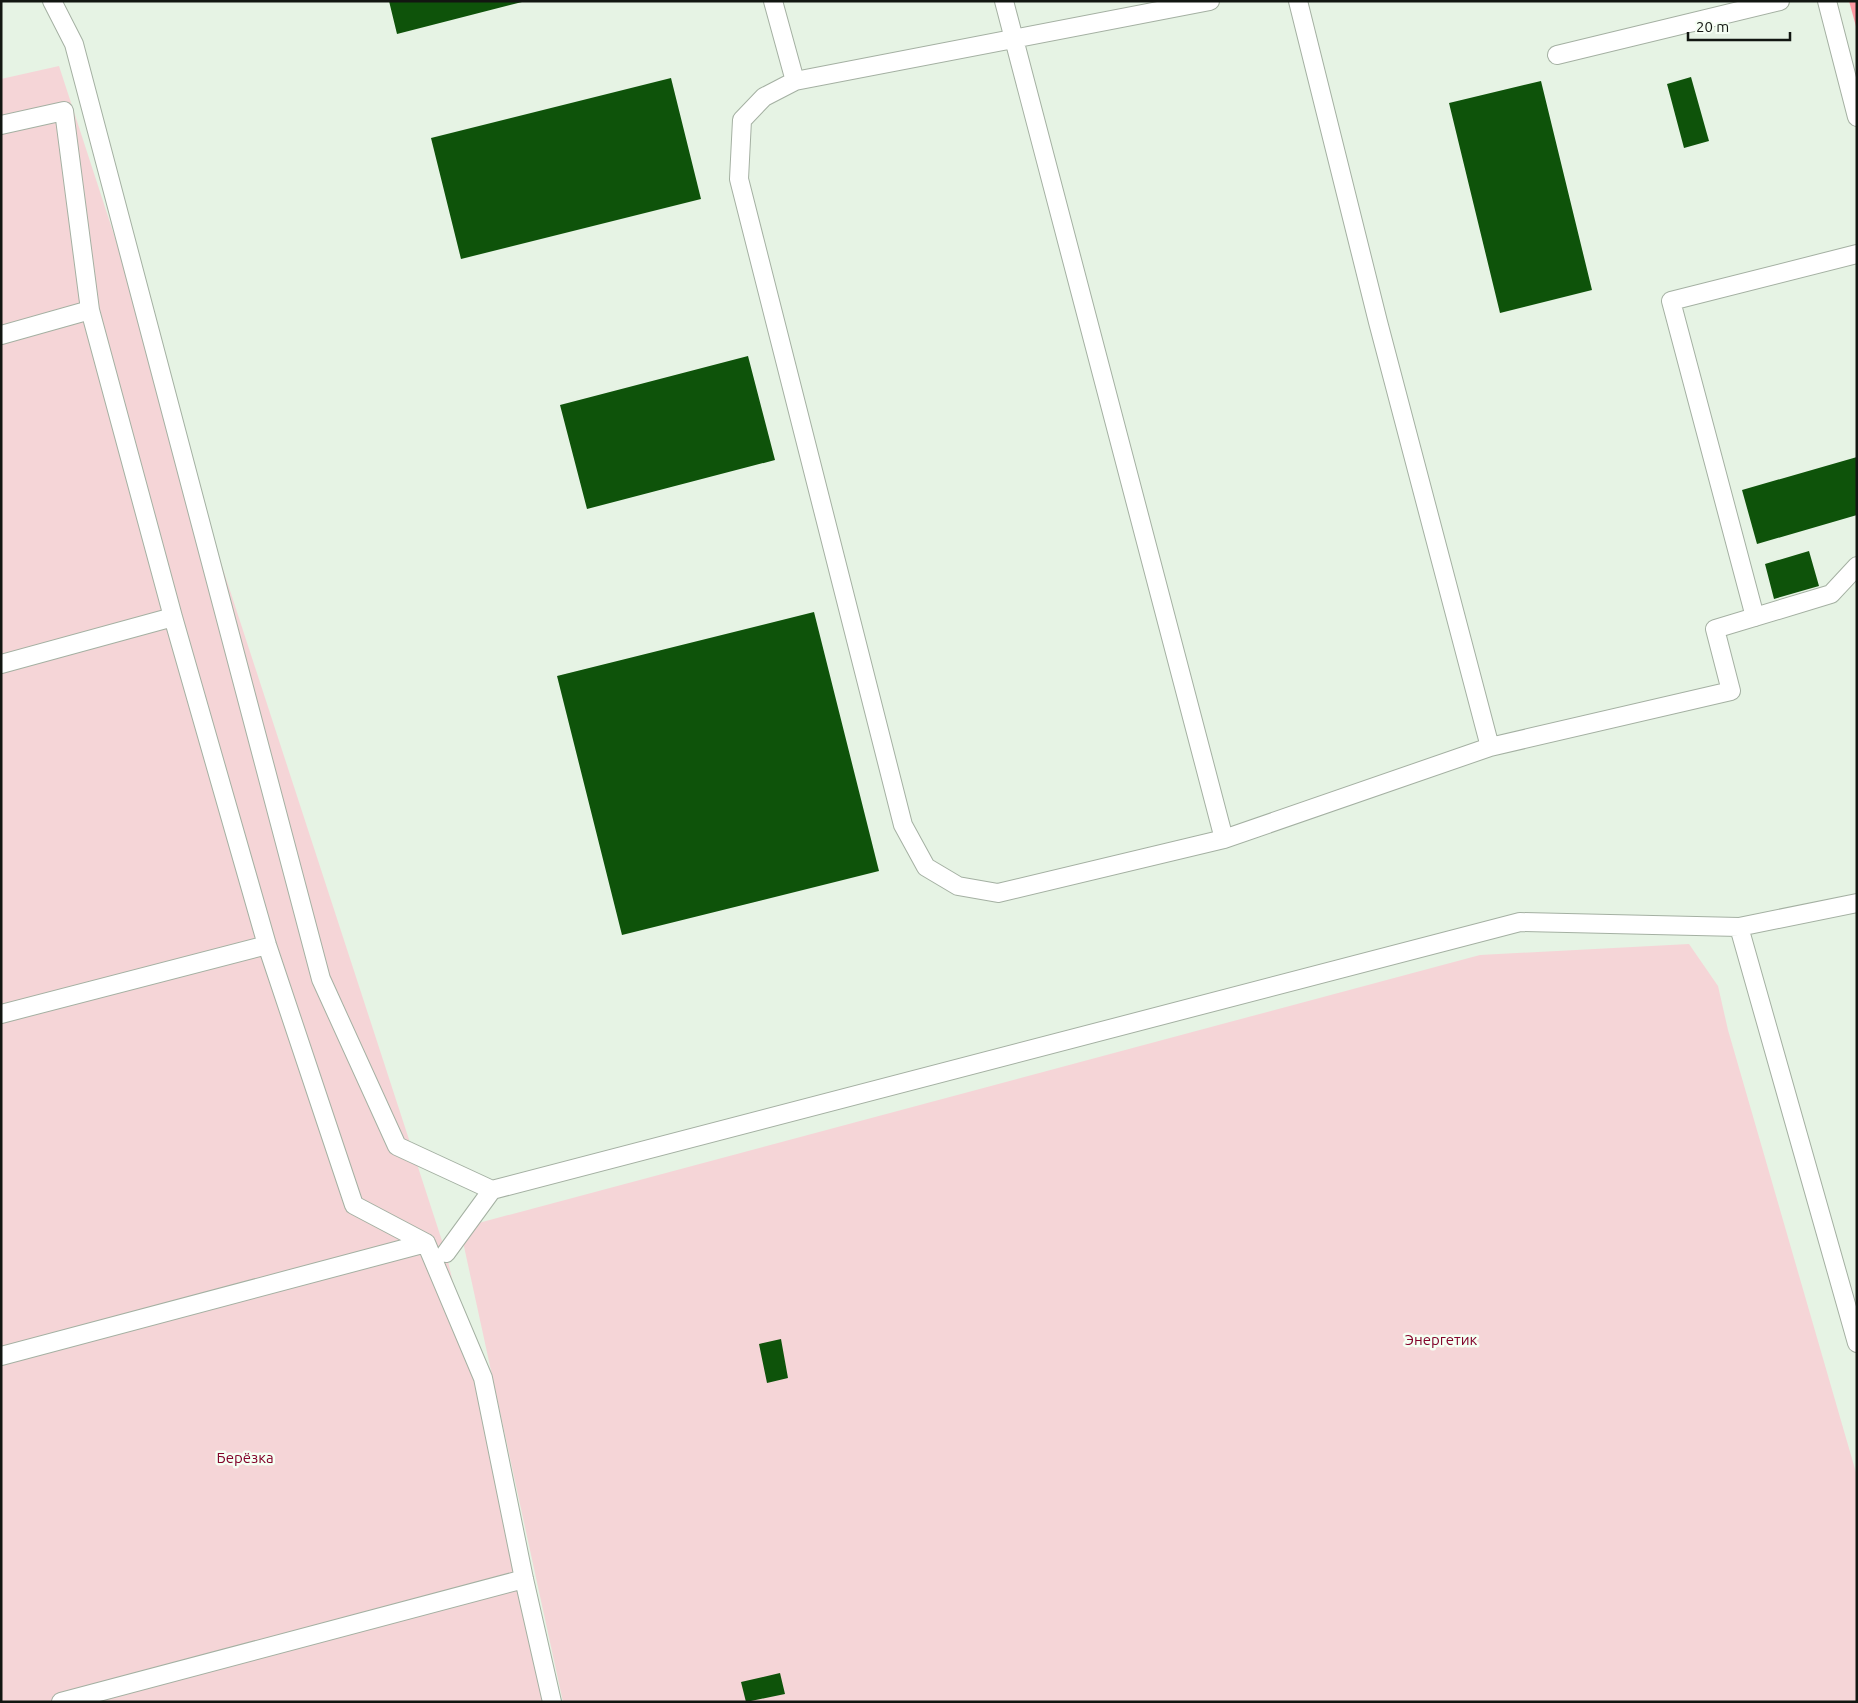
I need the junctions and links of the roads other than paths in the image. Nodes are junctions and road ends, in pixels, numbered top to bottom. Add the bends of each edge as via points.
1 (52, 1) edge
2 (774, 1) edge
3 (1004, 1) edge
4 (1210, 1) edge
5 (1298, 1) edge
6 (1780, 1) edge
7 (1827, 1) edge
8 (1013, 38) junction
9 (1557, 55) dead end
10 (795, 81) junction
11 (1857, 117) edge
12 (1, 125) edge
13 (1857, 254) edge
14 (90, 310) junction
15 (1, 335) edge
16 (1857, 566) edge
17 (173, 617) junction
18 (1755, 617) junction
19 (1, 664) edge
20 (1490, 747) junction
21 (1224, 839) junction
22 (1857, 903) edge
23 (1739, 928) junction
24 (267, 945) junction
25 (1, 1014) edge
26 (492, 1190) junction
27 (426, 1243) junction
28 (446, 1253) dead end
29 (1857, 1343) edge
30 (1, 1356) edge
31 (524, 1579) junction
32 (61, 1702) edge
33 (552, 1702) edge

1 - 26 lane via 74,44 321,979 397,1146
2 - 10 lane
3 - 8 lane
4 - 8 lane
5 - 20 lane via 1378,322
6 - 9 lane
7 - 11 lane
8 - 10 lane
8 - 21 lane
10 - 21 lane via 764,97 742,120 739,179 903,825 926,867 958,886 998,893
12 - 14 lane via 64,111
13 - 18 lane via 1671,302
14 - 15 lane
14 - 17 lane
16 - 18 lane via 1831,594
17 - 19 lane
17 - 24 lane
18 - 20 lane via 1716,629 1731,691
20 - 21 lane
22 - 23 lane
23 - 26 lane via 1520,922
23 - 29 lane
24 - 25 lane
24 - 27 lane via 354,1205
26 - 28 lane
27 - 30 lane
27 - 31 lane via 483,1378
31 - 32 lane
31 - 33 lane

